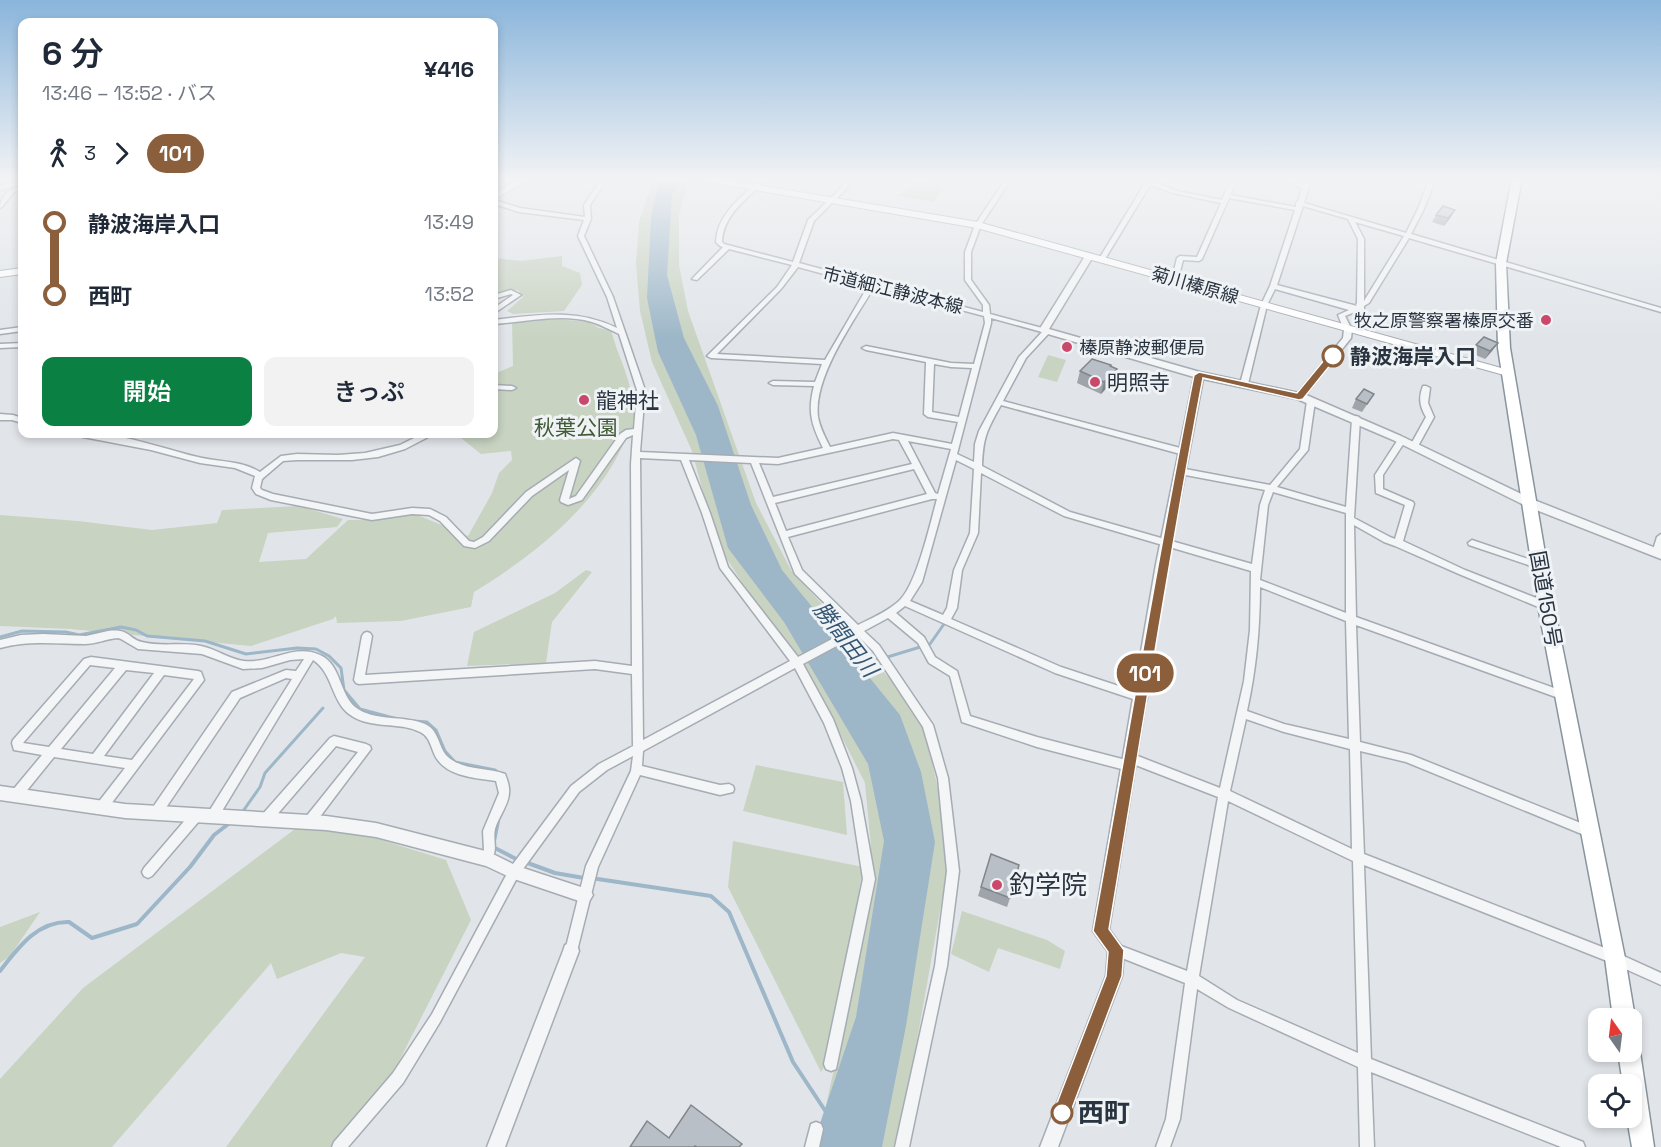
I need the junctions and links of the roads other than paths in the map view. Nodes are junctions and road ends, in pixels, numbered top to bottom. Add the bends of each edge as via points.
1 (583, 232) edge
2 (719, 232) edge
3 (807, 232) edge
4 (976, 232) edge
5 (1002, 232) edge
6 (1119, 232) edge
7 (1211, 232) edge
8 (1290, 232) edge
9 (1357, 232) edge
10 (1398, 232) edge
11 (1411, 232) edge
12 (1507, 232) edge
13 (1409, 235) junction
14 (726, 248) junction
15 (1090, 255) junction
16 (1102, 259) junction
17 (1501, 263) junction
18 (795, 266) junction
19 (18, 272) edge
20 (0, 274) edge
21 (695, 279) dead end
22 (1175, 279) junction
23 (871, 286) junction
24 (1273, 286) junction
25 (498, 296) edge
26 (1264, 305) junction
27 (1358, 307) junction
28 (498, 308) edge
29 (1661, 310) edge
30 (988, 314) junction
31 (498, 321) edge
32 (1347, 328) junction
33 (18, 329) edge
34 (1045, 331) junction
35 (1360, 331) junction
36 (0, 332) edge
37 (621, 333) junction
38 (18, 345) edge
39 (0, 346) edge
40 (866, 348) dead end
41 (930, 361) junction
42 (828, 362) junction
43 (975, 366) junction
44 (1508, 373) junction
45 (1199, 375) junction
46 (773, 383) dead end
47 (816, 384) junction
48 (1244, 384) junction
49 (498, 387) edge
50 (512, 388) dead end
51 (1426, 388) dead end
52 (1299, 396) junction
53 (1311, 401) junction
54 (999, 402) junction
55 (0, 417) edge
56 (18, 419) edge
57 (1356, 419) junction
58 (962, 420) junction
59 (638, 432) junction
60 (902, 437) junction
61 (110, 438) edge
62 (421, 438) edge
63 (1402, 440) junction
64 (1414, 446) junction
65 (828, 450) junction
66 (954, 451) junction
67 (1184, 452) junction
68 (636, 455) junction
69 (685, 459) junction
70 (751, 461) junction
71 (917, 466) junction
72 (978, 468) junction
73 (1180, 471) junction
74 (258, 478) junction
75 (1271, 488) junction
76 (937, 496) junction
77 (769, 501) junction
78 (1530, 503) junction
79 (1350, 515) junction
80 (783, 535) junction
81 (1661, 537) edge
82 (1398, 543) junction
83 (1472, 543) dead end
84 (1167, 545) junction
85 (1658, 554) edge
86 (1540, 566) junction
87 (1256, 569) junction
88 (1257, 582) junction
89 (904, 602) junction
90 (1546, 606) junction
91 (889, 613) junction
92 (1352, 619) junction
93 (945, 620) junction
94 (858, 630) junction
95 (367, 636) dead end
96 (0, 644) edge
97 (311, 656) junction
98 (797, 663) junction
99 (124, 665) junction
100 (162, 670) junction
101 (637, 671) junction
102 (300, 676) junction
103 (1564, 696) junction
104 (1142, 698) junction
105 (1243, 714) junction
106 (1354, 745) junction
107 (637, 749) junction
108 (51, 752) junction
109 (94, 759) junction
110 (1130, 762) junction
111 (134, 765) junction
112 (636, 768) junction
113 (729, 789) dead end
114 (0, 793) edge
115 (1224, 794) junction
116 (15, 795) junction
117 (101, 808) junction
118 (154, 814) junction
119 (196, 816) junction
120 (212, 817) junction
121 (266, 820) junction
122 (309, 822) junction
123 (1589, 832) junction
124 (485, 858) junction
125 (1359, 858) junction
126 (515, 870) junction
127 (148, 872) dead end
128 (586, 890) junction
129 (1116, 950) junction
130 (571, 951) joint
131 (1615, 958) junction
132 (1192, 979) junction
133 (1661, 979) edge
134 (1622, 1008) edge
135 (1630, 1062) edge
136 (1365, 1063) junction
137 (831, 1064) dead end
138 (816, 1129) dead end
139 (339, 1147) edge
140 (496, 1147) edge
141 (812, 1147) edge
142 (902, 1147) edge
143 (1049, 1147) edge
144 (1163, 1147) edge
145 (1367, 1147) edge
146 (1578, 1147) edge
147 (1643, 1147) edge

1 - 37 street via 581,236 610,297
2 - 14 street via 719,242
3 - 18 street
4 - 30 street via 968,252 968,280
5 - 15 main road, 菊川榛原線
6 - 16 street
7 - 22 street via 1199,259 1180,258
8 - 24 street
9 - 27 street via 1361,239
10 - 13 street
11 - 13 street
12 - 17 highway, 国道150号
13 - 17 street
13 - 27 street via 1366,303
14 - 18 street, 市道細江静波本線
14 - 21 street
15 - 16 main road, 菊川榛原線
15 - 34 street
16 - 22 main road, 菊川榛原線
17 - 29 street
17 - 44 highway, 国道150号
18 - 23 street, 市道細江静波本線
18 - 42 street via 779,288 711,356
19 - 20 main road
22 - 26 main road, 菊川榛原線
23 - 30 street, 市道細江静波本線
23 - 42 street
24 - 26 street
24 - 27 street
25 - 28 street via 511,292 518,295
26 - 32 main road, 菊川榛原線
26 - 48 street
27 - 32 street via 1340,317
27 - 35 street
30 - 34 street, 市道細江静波本線
30 - 43 street
31 - 37 street via 537,316 580,317
32 - 35 main road, 菊川榛原線
32 - 52 street via 1347,338
33 - 36 street
34 - 45 street
34 - 54 street via 1023,357
35 - 44 main road, 菊川榛原線
37 - 59 street via 641,390
38 - 39 street
40 - 41 street
41 - 43 street
41 - 58 street via 928,414
42 - 47 street
43 - 58 street
44 - 78 highway, 国道150号
45 - 48 street
45 - 67 street
46 - 47 street
47 - 65 street via 816,426
48 - 52 street
49 - 50 street
51 - 64 street via 1423,398 1430,417
52 - 53 street
53 - 57 street
53 - 75 street via 1304,450
54 - 67 street
54 - 72 street via 979,444
55 - 56 street
57 - 63 street
57 - 79 street
58 - 66 street
59 - 68 street
59 - 74 street via 623,436 579,498 564,500 576,461 529,494 486,539 475,545 467,544 443,519 430,512 372,517 271,497 256,488
60 - 65 street
60 - 66 street
60 - 71 street
61 - 74 street via 249,468
62 - 74 street via 381,455 281,459
63 - 64 street
63 - 82 street via 1379,475 1379,491 1410,504
64 - 78 street
65 - 70 street via 778,461
66 - 72 street
66 - 76 street
67 - 73 street
68 - 69 street
68 - 101 street
69 - 70 street
69 - 98 street via 724,568
70 - 77 street
71 - 76 street
71 - 77 street
72 - 84 street via 1067,514
72 - 93 street via 974,533 958,570 952,608
73 - 75 street
73 - 84 street
75 - 79 street
75 - 87 street via 1264,505
76 - 80 street
76 - 89 street via 916,582
77 - 80 street
78 - 85 street
78 - 86 highway, 国道150号
79 - 82 street
79 - 92 street
80 - 94 street via 798,572
81 - 85 street
82 - 90 street
83 - 86 street
84 - 87 street
84 - 104 street
86 - 90 highway, 国道150号
87 - 88 street
88 - 92 street
88 - 105 street via 1255,630
89 - 91 street
89 - 93 street
90 - 103 highway, 国道150号
91 - 94 street
91 - 110 street via 924,646 932,660 954,674 966,719 1037,742
92 - 103 street
92 - 106 street
93 - 104 street via 1058,670
94 - 98 street
94 - 142 street via 883,658 928,725 943,778 953,871 941,966
95 - 101 street via 359,680 595,665
96 - 97 street via 39,638 89,640 124,635 137,646 209,652 245,666 287,656
97 - 102 street
97 - 124 street via 329,669 340,695 352,710 425,728 445,761 455,767 501,777 504,793 489,831 490,852
98 - 107 street
98 - 137 street via 829,722 847,768 869,879
99 - 100 street
99 - 108 street
99 - 108 street via 87,662 17,743 18,747
100 - 109 street
100 - 111 street via 198,675 199,680
101 - 107 street
102 - 118 street via 286,674 237,695
102 - 120 street
103 - 123 highway, 国道150号
104 - 110 street
105 - 106 street
105 - 115 street
106 - 123 street via 1407,758
106 - 125 street
107 - 112 street
107 - 126 street via 603,767 576,789
108 - 109 street
108 - 116 street
109 - 111 street
110 - 115 street
110 - 129 street via 1101,931
111 - 117 street
112 - 113 street
112 - 128 street
114 - 116 street
115 - 125 street
115 - 132 street
116 - 117 street
117 - 118 street
118 - 119 street
119 - 120 street
119 - 127 street
120 - 121 street
121 - 122 street
121 - 122 street via 333,741 366,749
122 - 124 street via 376,830
123 - 131 highway, 国道150号
124 - 126 street
125 - 131 street
125 - 136 street
126 - 128 street
126 - 139 street via 436,1018 398,1078
128 - 130 street
129 - 132 street
129 - 143 street via 1114,976
130 - 140 street
131 - 133 street
131 - 134 highway, 国道150号
132 - 136 street via 1233,1004
132 - 144 street via 1173,1119
135 - 147 highway
136 - 145 street
136 - 146 street
138 - 141 street

